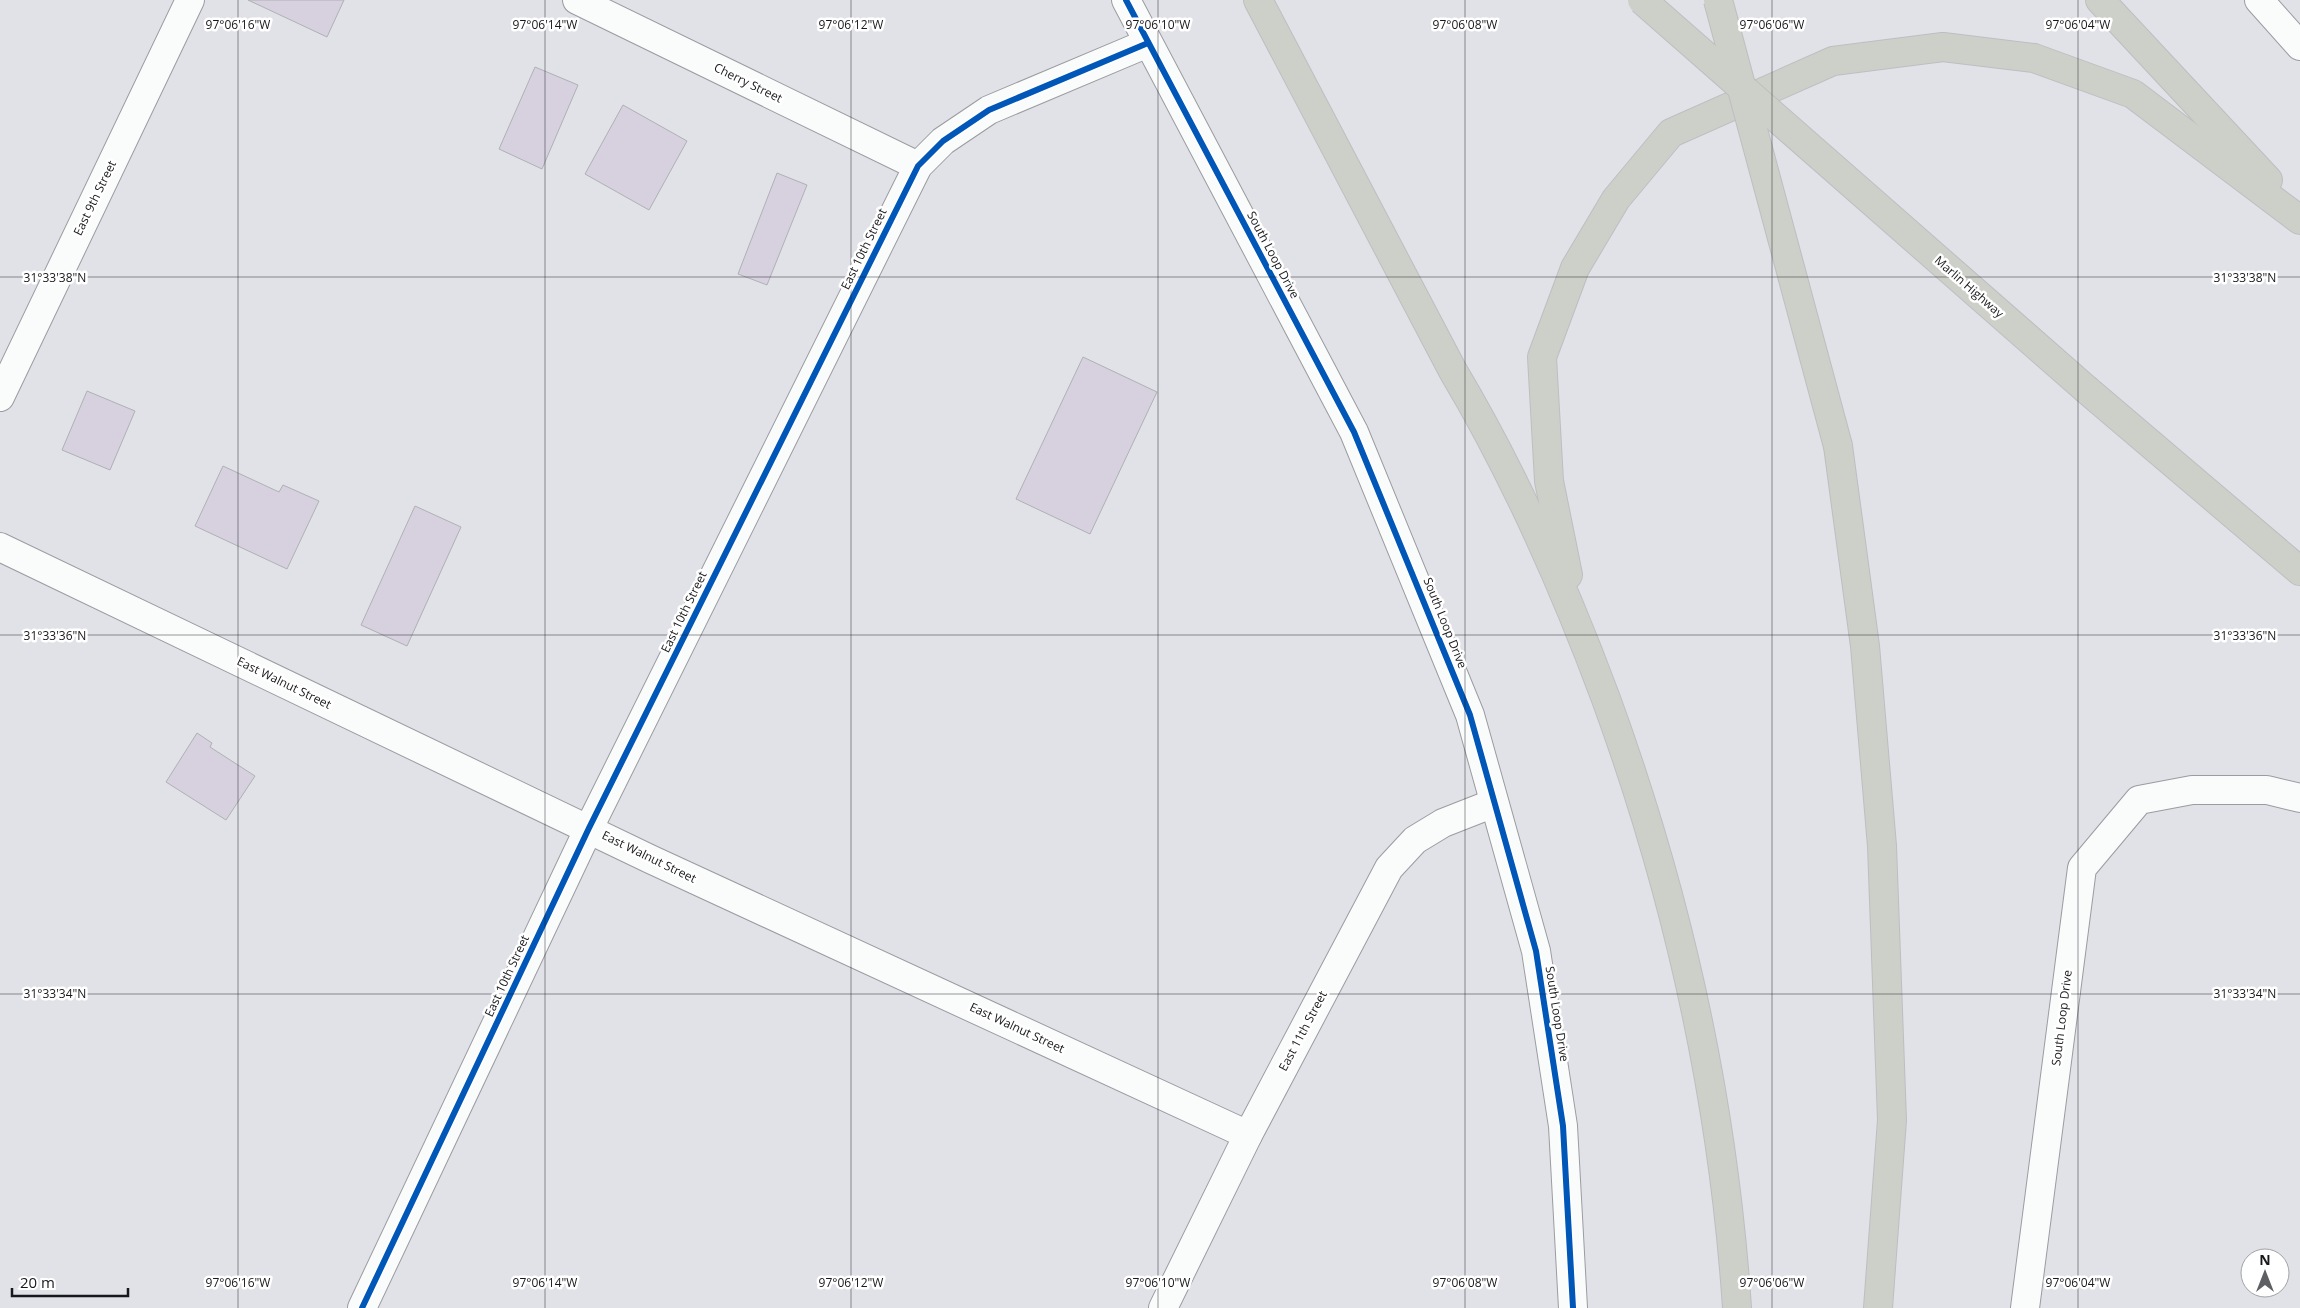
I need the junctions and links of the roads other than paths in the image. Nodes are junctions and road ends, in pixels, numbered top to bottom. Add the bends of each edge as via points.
1 (190, 0) edge
2 (577, 0) edge
3 (1126, 0) edge
4 (1258, 0) edge
5 (1642, 0) edge
6 (1718, 0) edge
7 (2100, 0) edge
8 (2122, 0) edge
9 (2259, 0) edge
10 (1148, 43) junction
11 (2300, 46) edge
12 (2149, 52) junction
13 (918, 166) junction
14 (2300, 214) edge
15 (2300, 220) edge
16 (0, 397) edge
17 (0, 547) edge
18 (2300, 571) edge
19 (1579, 625) junction
20 (2300, 798) edge
21 (1494, 803) junction
22 (589, 828) junction
23 (1248, 1135) junction
24 (362, 1308) edge
25 (1163, 1308) edge
26 (1573, 1308) edge
27 (1737, 1308) edge
28 (1878, 1308) edge
29 (2025, 1308) edge

1 - 16 street, East 9th Street
2 - 13 street, Cherry Street
3 - 10 street, South Loop Drive
4 - 19 highway via 1449,362 1484,422
5 - 18 highway, Marlin Highway, bridge via 2087,390
6 - 28 highway, bridge via 1838,446 1865,646 1882,846 1892,1120
7 - 12 highway
8 - 12 highway
9 - 11 street
10 - 13 street, East 10th Street via 989,110 943,141
10 - 21 street, South Loop Drive via 1354,432 1470,715
12 - 14 highway
13 - 22 street, East 10th Street
15 - 19 highway via 2133,94 2034,58 1943,47 1833,62 1671,133 1616,199 1575,268 1542,357 1549,481
17 - 22 street, East Walnut Street
19 - 27 highway via 1633,772 1676,922 1702,1036 1722,1152
20 - 29 street, South Loop Drive via 2267,790 2192,790 2139,800 2082,868
21 - 23 street, East 11th Street via 1443,823 1415,840 1389,868
21 - 26 street, South Loop Drive via 1536,951 1562,1116
22 - 23 street, East Walnut Street
22 - 24 street, East 10th Street
23 - 25 street, East 11th Street

